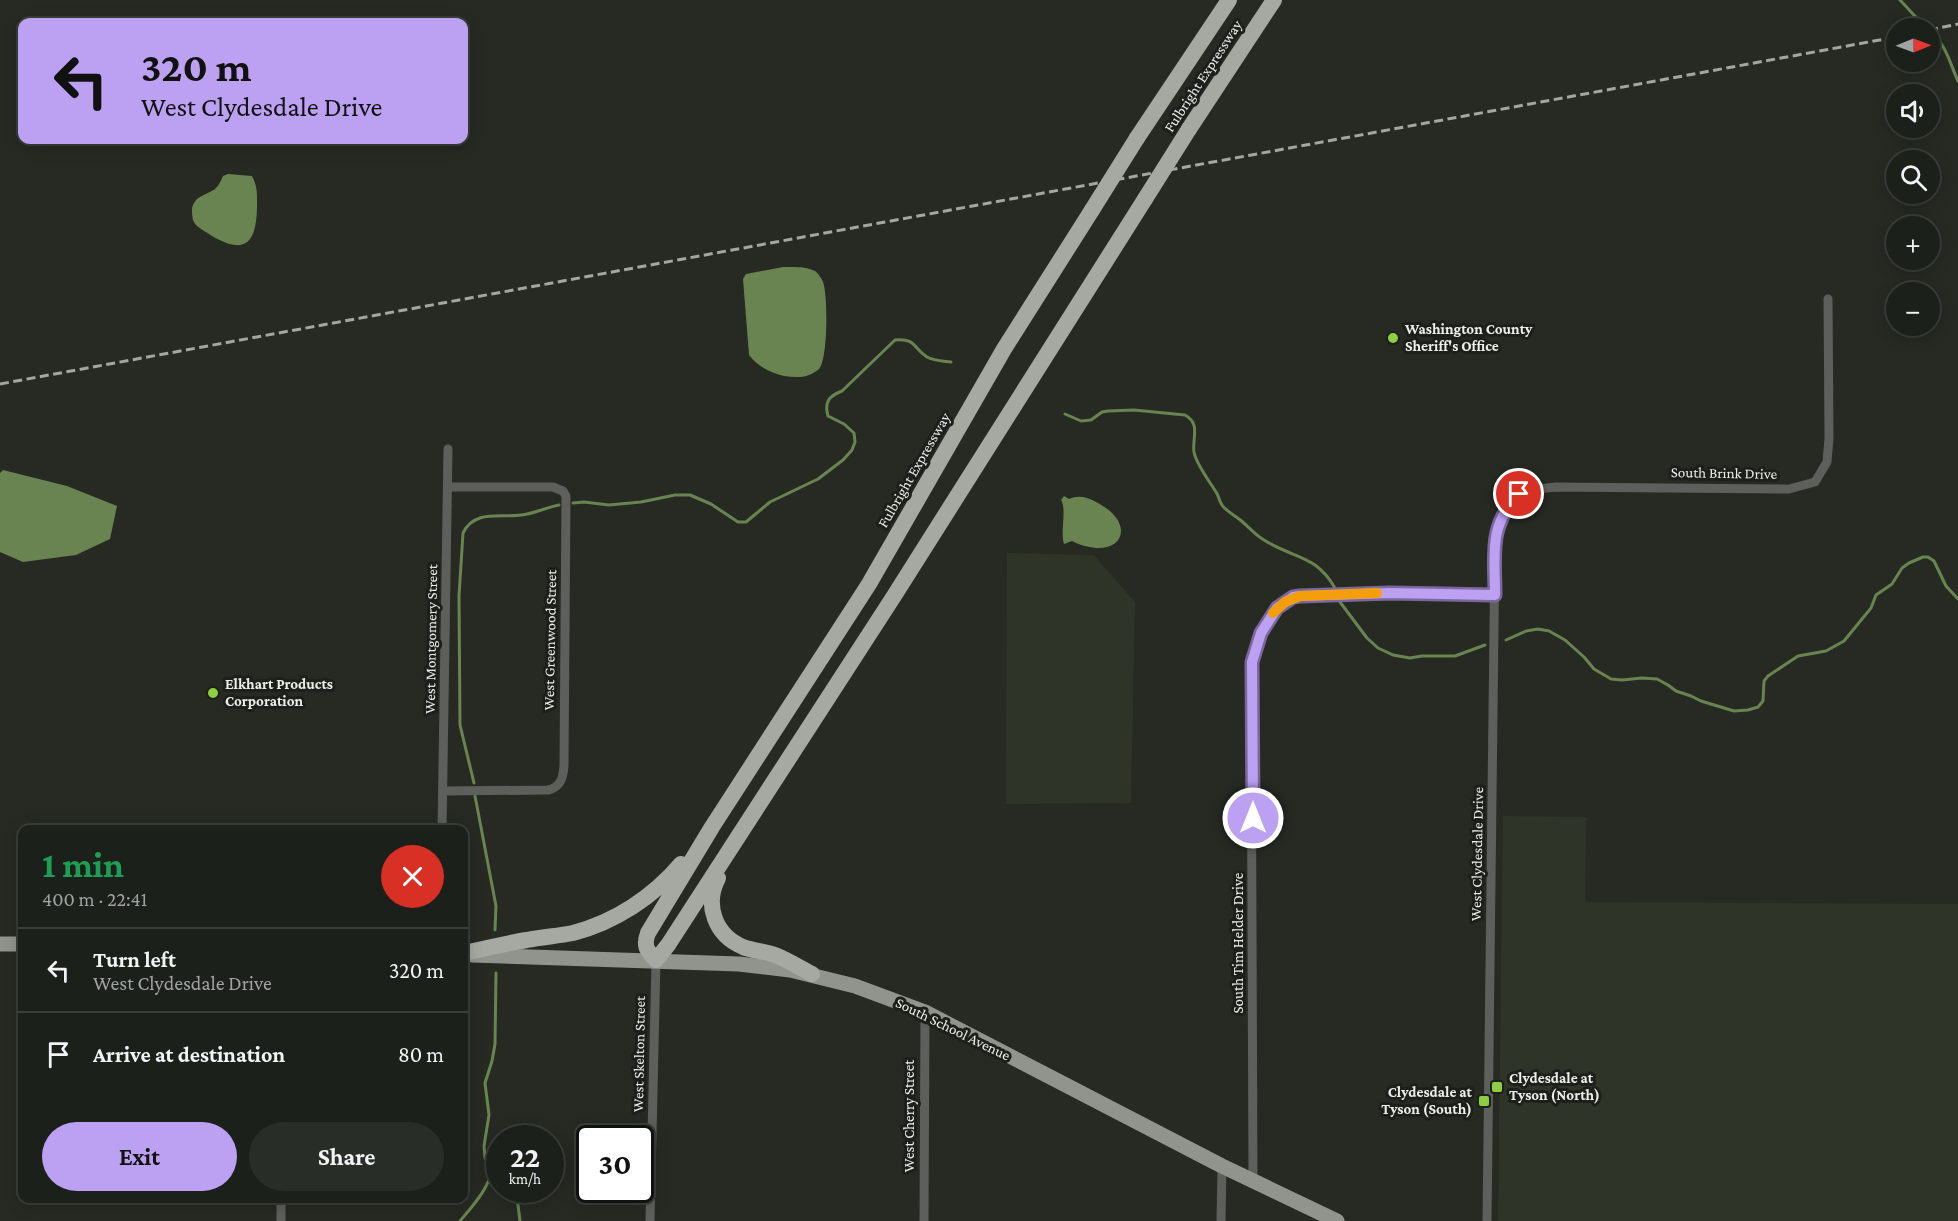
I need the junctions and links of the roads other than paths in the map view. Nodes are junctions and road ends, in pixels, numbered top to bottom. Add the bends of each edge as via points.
1 (1229, 0) edge
2 (1274, 0) edge
3 (1828, 299) dead end
4 (448, 449) dead end
5 (448, 487) junction
6 (1519, 494) joint
7 (1495, 595) junction
8 (775, 779) junction
9 (444, 790) junction
10 (442, 825) edge
11 (712, 827) junction
12 (0, 944) edge
13 (18, 944) edge
14 (468, 953) edge
15 (468, 954) edge
16 (656, 960) junction
17 (812, 974) junction
18 (925, 1012) junction
19 (1222, 1166) junction
20 (1253, 1181) junction
21 (281, 1203) edge
22 (281, 1221) edge
23 (650, 1221) edge
24 (924, 1221) edge
25 (1221, 1221) edge
26 (1337, 1221) edge
27 (1487, 1221) edge

1 - 11 highway, Fulbright Expressway, bridge via 1004,349 869,584
2 - 8 highway, Fulbright Expressway, bridge
3 - 6 street, South Brink Drive via 1829,438 1827,462 1815,482 1789,489 1556,487
4 - 5 street, West Montgomery Street
5 - 9 street, West Montgomery Street
5 - 9 street, West Greenwood Street via 553,487 563,491 567,501 564,766 561,782 548,790
6 - 7 street, West Clydesdale Drive via 1499,522
7 - 20 street, South Tim Helder Drive via 1390,593 1293,597 1277,608 1261,633 1251,671
7 - 27 street, West Clydesdale Drive
8 - 16 highway
8 - 17 highway via 716,881 711,910 717,924 735,943 773,954
9 - 10 street, West Montgomery Street
11 - 14 highway via 669,878 613,918 574,933
11 - 16 highway, Fulbright Expressway via 648,933 646,949
12 - 13 main road
15 - 16 main road, South School Avenue
16 - 17 main road, South School Avenue via 739,964
16 - 23 street, West Skelton Street
17 - 18 main road, South School Avenue
18 - 19 main road, South School Avenue
18 - 24 street, West Cherry Street
19 - 20 main road, South School Avenue
19 - 25 street
20 - 26 main road, South School Avenue
21 - 22 street

